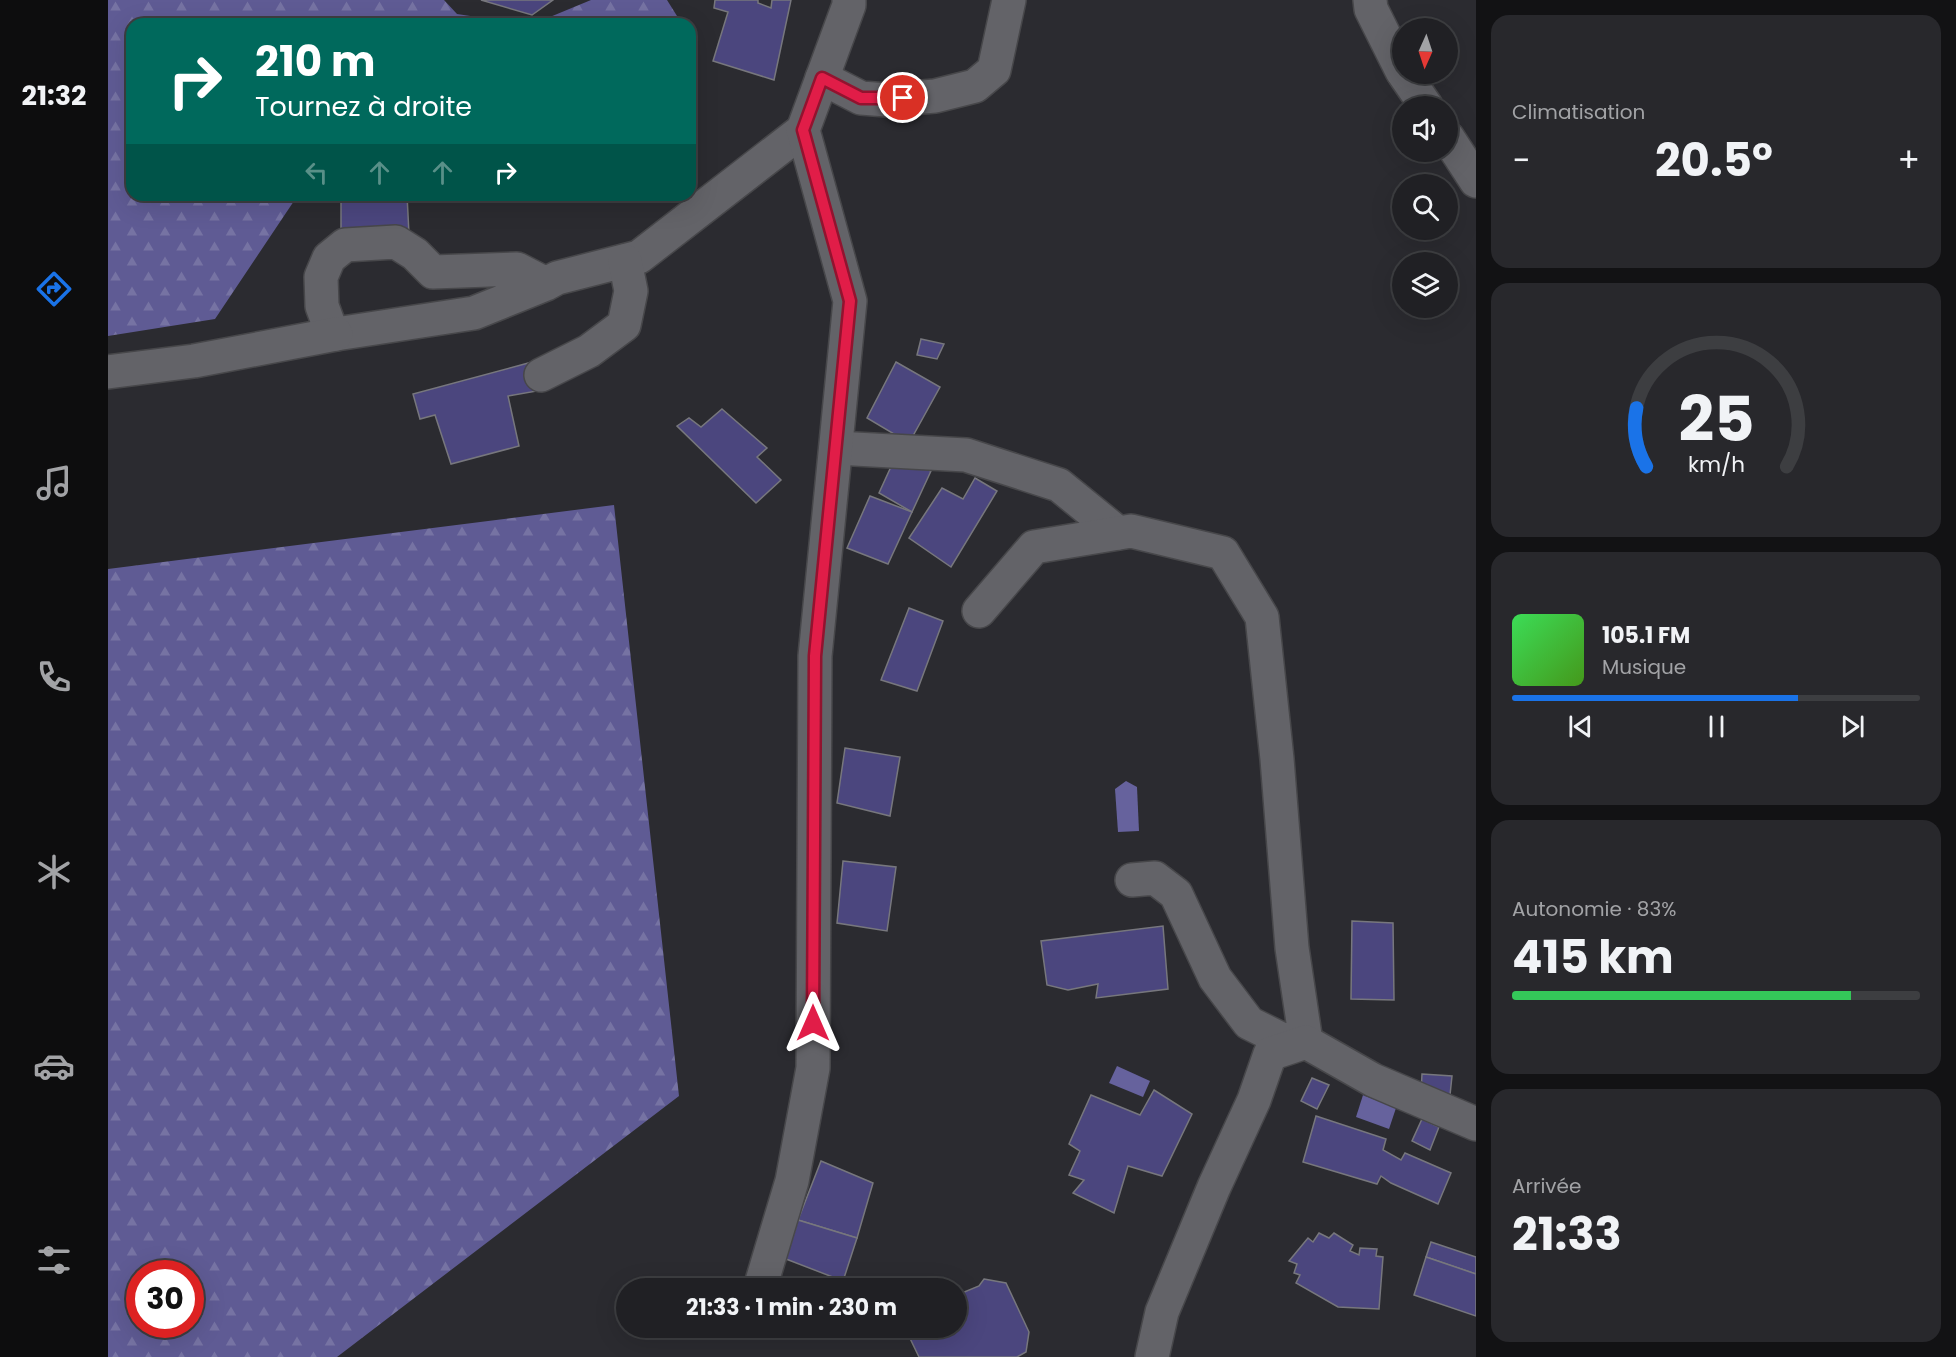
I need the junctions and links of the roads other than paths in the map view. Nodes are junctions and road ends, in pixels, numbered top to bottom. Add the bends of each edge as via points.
1 (849, 0) edge
2 (1009, 0) edge
3 (1370, 0) edge
4 (1392, 50) edge
5 (822, 78) junction
6 (803, 130) junction
7 (1458, 153) edge
8 (1476, 181) edge
9 (625, 261) junction
10 (546, 284) junction
11 (336, 334) junction
12 (108, 372) edge
13 (541, 375) dead end
14 (836, 448) junction
15 (1118, 533) junction
16 (979, 611) dead end
17 (1131, 880) dead end
18 (1306, 1042) junction
19 (1476, 1124) edge
20 (763, 1278) edge
21 (1152, 1357) edge

1 - 5 street
2 - 5 street via 994,70 975,86 935,96 887,100 861,98
3 - 4 street
5 - 6 street
6 - 9 street via 639,257
6 - 14 street via 850,301
7 - 8 street
9 - 10 street
9 - 13 street via 631,291 624,325 589,351
10 - 11 street via 474,313
10 - 11 street via 517,269 433,272 396,242 345,245 329,258 321,277 322,306
11 - 12 street via 194,361
14 - 15 street via 966,455 1059,485
14 - 20 street via 815,656 813,1068 792,1180
15 - 16 street via 1034,547
15 - 18 street via 1131,531 1223,553 1262,617 1292,948
17 - 18 street via 1155,878 1176,894 1215,978 1249,1023 1281,1039
18 - 19 street via 1373,1080
18 - 21 street via 1270,1054 1254,1100 1162,1312

